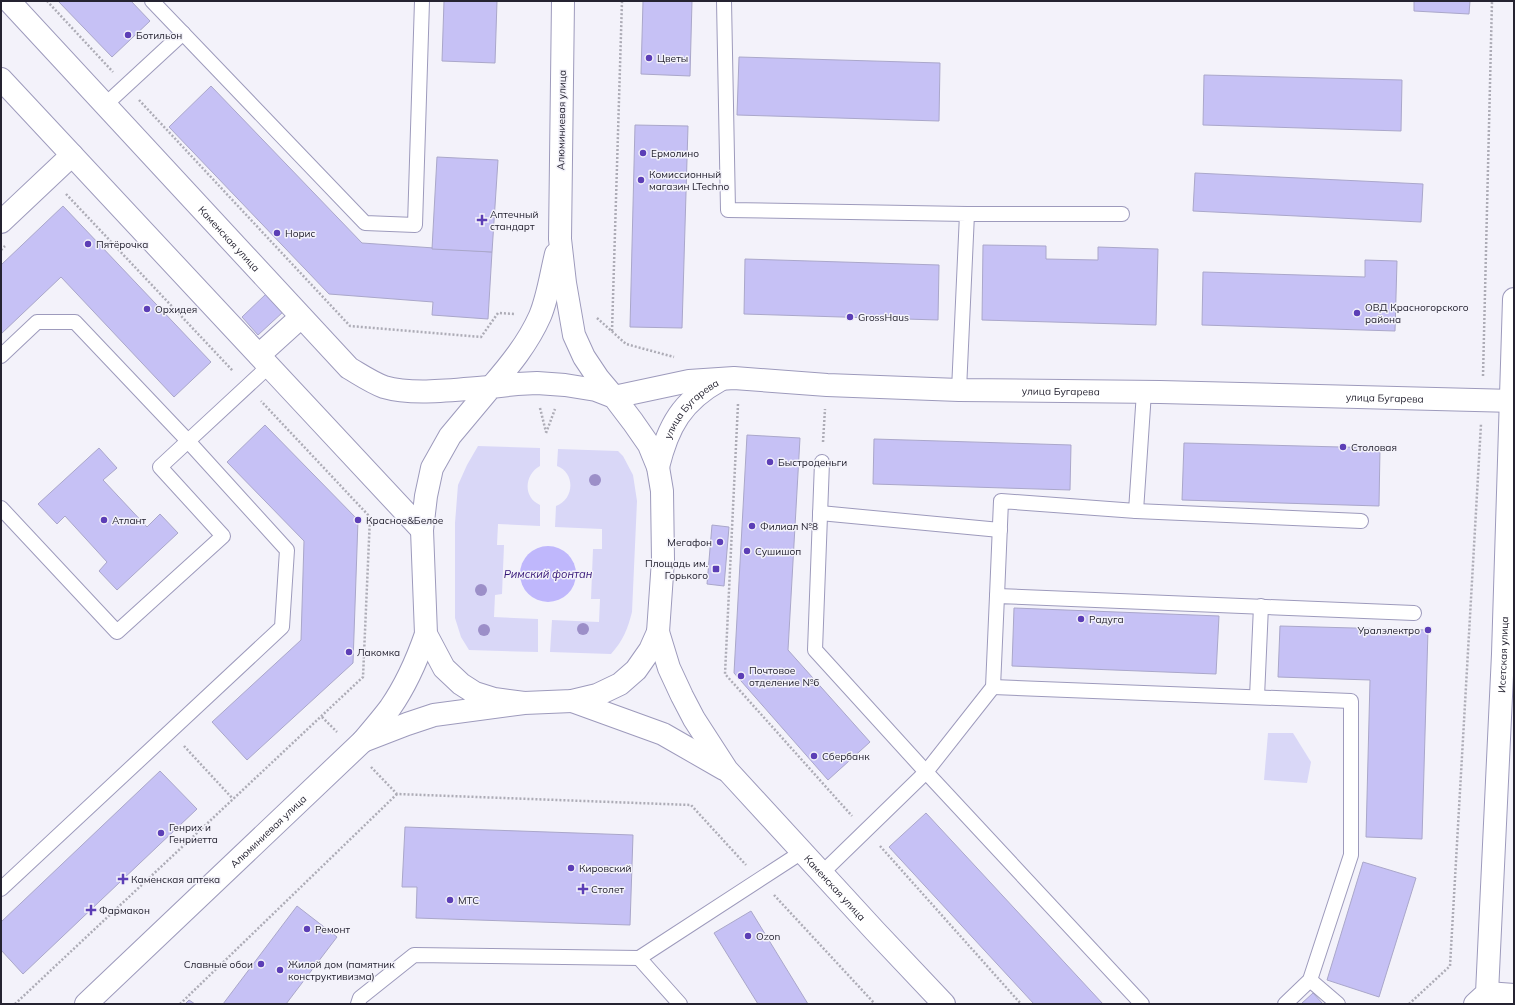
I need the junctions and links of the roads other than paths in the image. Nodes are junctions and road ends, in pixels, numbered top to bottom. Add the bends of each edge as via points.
1 (9, 1) edge
2 (152, 1) edge
3 (422, 1) edge
4 (563, 1) edge
5 (724, 1) edge
6 (183, 33) junction
7 (1, 79) edge
8 (105, 106) junction
9 (72, 155) junction
10 (967, 214) junction
11 (1122, 214) dead end
12 (1, 222) edge
13 (560, 239) junction
14 (1514, 299) edge
15 (301, 317) junction
16 (1, 356) edge
17 (264, 361) junction
18 (723, 379) junction
19 (491, 387) junction
20 (959, 390) junction
21 (1144, 392) junction
22 (614, 397) junction
23 (1513, 401) edge
24 (188, 441) junction
25 (822, 462) road end
26 (658, 467) junction
27 (1, 508) edge
28 (1136, 511) junction
29 (820, 513) junction
30 (1361, 521) dead end
31 (422, 530) junction
32 (1000, 530) junction
33 (997, 596) junction
34 (1261, 606) junction
35 (1414, 613) dead end
36 (658, 632) junction
37 (426, 634) junction
38 (993, 687) junction
39 (1257, 697) junction
40 (572, 701) junction
41 (524, 703) junction
42 (362, 741) junction
43 (727, 770) junction
44 (926, 772) junction
45 (802, 852) junction
46 (822, 873) junction
47 (1, 889) edge
48 (639, 958) junction
49 (1310, 980) junction
50 (1514, 995) edge
51 (1481, 999) edge
52 (86, 1004) edge
53 (358, 1004) edge
54 (680, 1004) edge
55 (944, 1004) edge
56 (1142, 1004) edge
57 (1285, 1004) edge
58 (1338, 1004) edge

1 - 8 street, Каменская улица
2 - 6 lane
3 - 6 lane via 415,225 365,224
4 - 13 street, Алюминиевая улица
5 - 10 lane via 728,210
6 - 8 lane
7 - 9 street
8 - 15 street, Каменская улица
9 - 12 street
9 - 17 street
10 - 11 lane
10 - 20 lane
13 - 19 street via 540,315 512,363
13 - 22 street via 574,335 584,357
14 - 23 street, Исетская улица
15 - 17 street
15 - 19 street, Каменская улица via 349,368 386,387 440,391
16 - 24 lane via 37,322 75,322
17 - 24 lane via 247,386
17 - 31 street
18 - 20 street, улица Бугарева
18 - 22 street via 689,381
18 - 26 street, улица Бугарева via 697,394 683,408 670,429
19 - 22 street, Каменская улица via 537,383 565,385 596,390
19 - 31 street via 450,436 432,468
20 - 21 street, улица Бугарева
21 - 23 street, улица Бугарева
21 - 28 lane
22 - 26 street via 649,445
23 - 51 street, Исетская улица via 1502,654
24 - 27 lane via 160,467 223,536 117,632
24 - 47 lane via 287,550 282,627
25 - 29 lane
26 - 36 street via 662,491 663,560
28 - 30 lane
28 - 32 lane via 1001,502
29 - 32 lane
29 - 44 lane via 815,650
31 - 37 street
32 - 33 lane
33 - 34 lane
33 - 38 lane
34 - 35 lane
34 - 39 lane
36 - 40 street via 650,650 636,670 620,684 597,695
36 - 43 street via 668,668 682,696
37 - 41 street via 444,668 461,684 494,699
37 - 42 street, Алюминиевая улица via 400,691 389,709
38 - 39 lane
38 - 44 lane
39 - 49 lane via 1351,700 1351,855
40 - 41 street
40 - 43 street via 663,734
41 - 42 street via 434,715
42 - 52 street, Алюминиевая улица
43 - 45 street, Каменская улица
44 - 46 lane
44 - 56 lane
45 - 46 street, Каменская улица
45 - 48 lane
46 - 55 street, Каменская улица
48 - 53 lane via 414,954 360,998
48 - 54 lane
49 - 57 lane
49 - 58 lane
50 - 51 street

